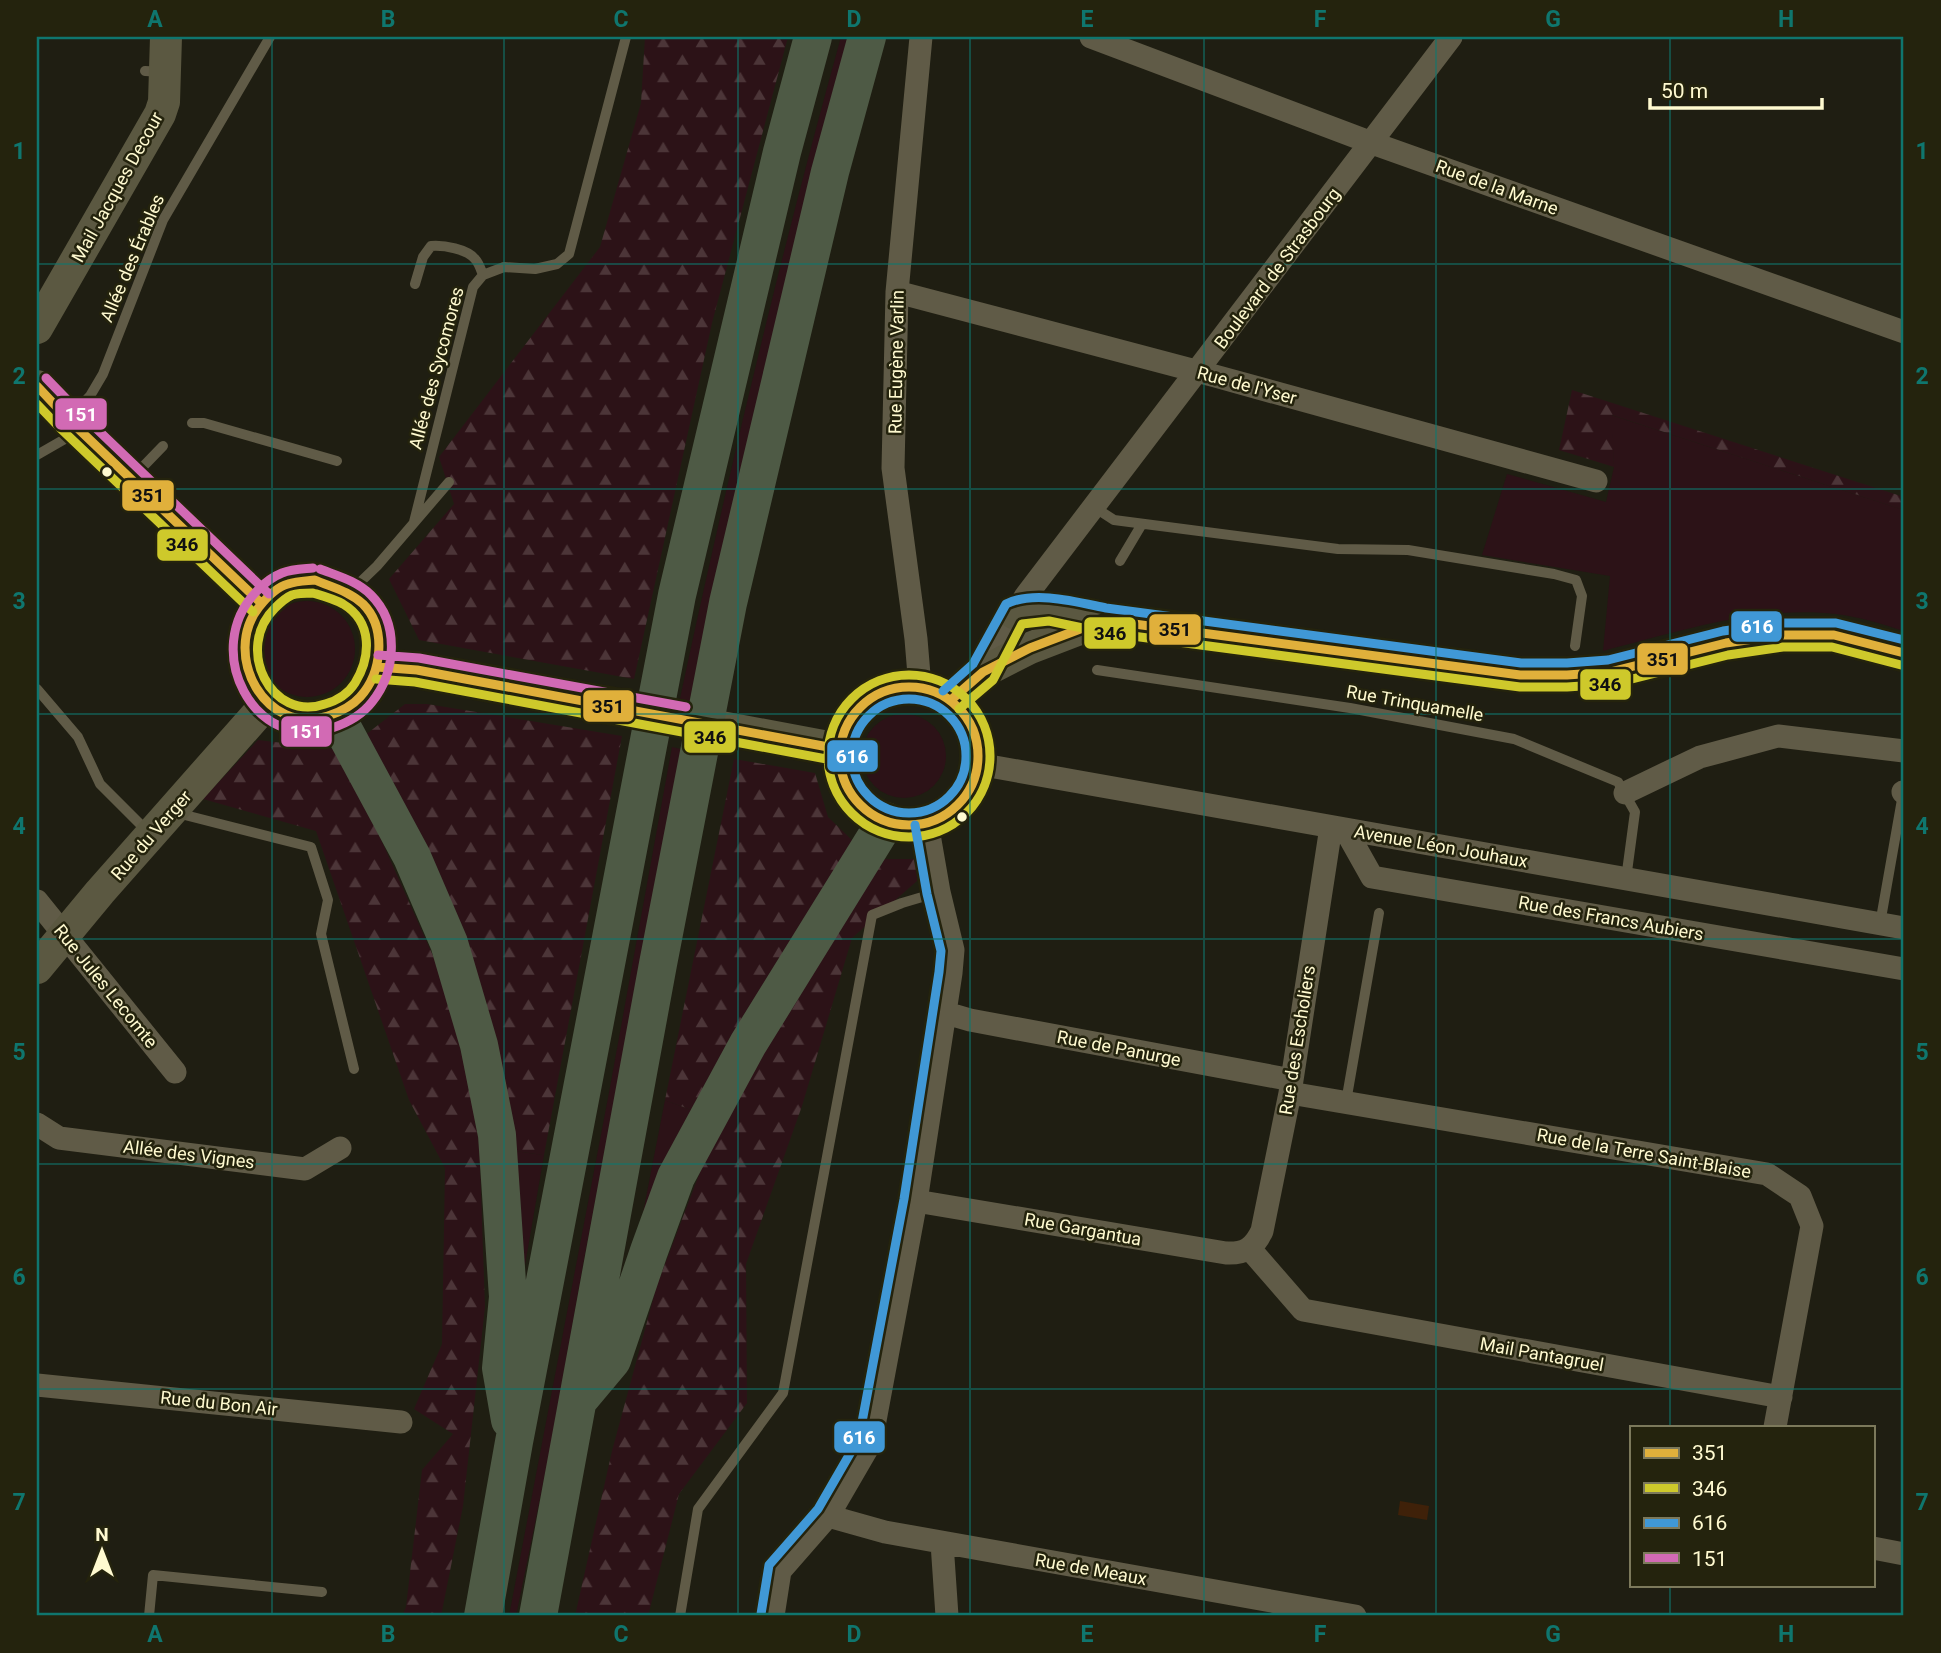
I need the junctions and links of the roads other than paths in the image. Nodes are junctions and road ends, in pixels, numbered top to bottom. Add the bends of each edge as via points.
1 (166, 37) edge
2 (270, 37) edge
3 (626, 37) edge
4 (813, 37) edge
5 (867, 37) edge
6 (921, 37) edge
7 (1091, 37) edge
8 (1451, 37) edge
9 (1372, 143) junction
10 (483, 275) junction
11 (415, 284) dead end
12 (897, 292) junction
13 (37, 328) edge
14 (1904, 332) edge
15 (1198, 371) junction
16 (37, 386) edge
17 (192, 423) dead end
18 (74, 425) junction
19 (163, 446) dead end
20 (37, 455) edge
21 (337, 461) dead end
22 (131, 479) junction
23 (1596, 481) dead end
24 (449, 482) dead end
25 (1094, 507) junction
26 (414, 522) junction
27 (1142, 524) junction
28 (1120, 561) dead end
29 (1050, 564) junction
30 (348, 593) junction
31 (261, 603) junction
32 (1050, 609) junction
33 (1014, 613) junction
34 (1104, 620) junction
35 (1575, 646) dead end
36 (1904, 653) edge
37 (377, 667) junction
38 (1097, 670) dead end
39 (983, 671) junction
40 (920, 687) junction
41 (37, 689) edge
42 (951, 700) junction
43 (267, 703) junction
44 (335, 714) junction
45 (839, 749) junction
46 (1904, 751) edge
47 (978, 764) junction
48 (1904, 790) edge
49 (1625, 793) junction
50 (172, 811) junction
51 (886, 821) junction
52 (927, 823) junction
53 (1338, 828) junction
54 (151, 835) junction
55 (1626, 879) junction
56 (939, 892) junction
57 (37, 901) edge
58 (1379, 913) dead end
59 (1880, 923) junction
60 (1904, 928) edge
61 (66, 935) junction
62 (37, 968) edge
63 (1904, 969) edge
64 (946, 1013) junction
65 (355, 1069) dead end
66 (175, 1072) dead end
67 (1291, 1087) junction
68 (1346, 1102) junction
69 (37, 1124) edge
70 (341, 1148) dead end
71 (916, 1201) junction
72 (1250, 1249) junction
73 (37, 1384) edge
74 (1781, 1397) junction
75 (578, 1402) junction
76 (401, 1422) dead end
77 (1775, 1426) edge
78 (514, 1442) junction
79 (828, 1516) junction
80 (942, 1543) junction
81 (1874, 1548) edge
82 (1904, 1554) edge
83 (322, 1592) dead end
84 (149, 1616) edge
85 (483, 1616) edge
86 (538, 1616) edge
87 (680, 1616) edge
88 (773, 1616) edge
89 (947, 1616) edge
90 (1355, 1616) edge

1 - 13 street, Mail Jacques Decour via 155,72 164,102 160,114
2 - 18 lane, Allée des Érables via 163,220 103,374
3 - 10 lane, Allée des Sycomores via 569,254 557,264 535,269 504,267
4 - 78 highway via 677,595
5 - 75 highway via 830,172 728,603
6 - 12 street, Rue Eugène Varlin
7 - 9 street, Rue de la Marne
8 - 9 street, Boulevard de Strasbourg
9 - 14 street, Rue de la Marne
9 - 15 street, Boulevard de Strasbourg
10 - 11 lane via 469,254 431,246
10 - 26 lane, Allée des Sycomores via 472,288
12 - 15 street, Rue de l'Yser
12 - 40 street, Rue Eugène Varlin via 893,468
15 - 23 street, Rue de l'Yser
15 - 25 street, Boulevard de Strasbourg
16 - 18 street
17 - 21 lane
18 - 20 lane, Allée des Érables
18 - 22 street
19 - 22 lane
22 - 31 street
24 - 26 lane
25 - 27 lane via 1114,520
25 - 29 street, Boulevard de Strasbourg
26 - 30 lane, Allée des Sycomores
27 - 28 lane
27 - 35 lane via 1338,549 1408,550 1576,580 1582,596
29 - 32 street
29 - 33 street, Boulevard de Strasbourg
30 - 31 street via 315,580 285,585
30 - 37 street via 365,605 376,621
31 - 43 street via 249,623 244,646 250,678
32 - 33 street
32 - 34 street
32 - 39 lane via 1044,626
33 - 39 street, Boulevard de Strasbourg
34 - 36 street via 1520,675 1610,672 1726,643 1782,635 1834,635
34 - 39 street
37 - 44 street via 362,695
37 - 45 street via 416,670
38 - 49 lane, Rue Trinquamelle via 1350,708 1514,739 1618,782
39 - 42 street
40 - 42 street
40 - 45 street via 897,687 858,708 845,727
41 - 54 lane via 78,737 100,784
42 - 47 street via 975,732
43 - 44 street via 285,715 309,721
43 - 50 street, Rue du Verger
44 - 78 highway via 412,857 449,943 479,1045 497,1135 508,1297 501,1368
45 - 51 street via 841,772 850,793 866,810
46 - 49 street via 1778,736 1700,757
47 - 52 street via 970,790 958,805
47 - 53 street, Avenue Léon Jouhaux
48 - 59 lane
49 - 55 lane via 1635,812
50 - 54 street, Rue du Verger
50 - 65 lane via 311,846 328,900 321,934
51 - 52 street
51 - 75 highway via 748,1044 676,1177 612,1360
52 - 56 street
53 - 55 street, Avenue Léon Jouhaux
53 - 63 street, Rue des Francs Aubiers via 1372,877
53 - 67 street, Rue des Escholiers
54 - 61 street, Rue du Verger
55 - 59 street, Avenue Léon Jouhaux
56 - 64 street via 953,950
56 - 87 lane via 872,915 783,1393 698,1509
57 - 61 street, Rue Jules Lecomte
58 - 68 lane
59 - 60 street, Avenue Léon Jouhaux
61 - 62 street, Rue du Verger
61 - 66 street, Rue Jules Lecomte
64 - 67 street, Rue de Panurge
64 - 71 street
67 - 68 street, Rue de la Terre Saint-Blaise
67 - 72 street, Rue des Escholiers via 1262,1231
68 - 74 street, Rue de la Terre Saint-Blaise via 1768,1174 1800,1196 1812,1226
69 - 70 street, Allée des Vignes via 59,1138 305,1169
71 - 72 street, Rue Gargantua via 1226,1253
71 - 79 street via 871,1442
72 - 74 street, Mail Pantagruel via 1303,1310
73 - 76 street, Rue du Bon Air
74 - 77 street, Rue de la Terre Saint-Blaise
75 - 86 highway
78 - 85 highway
79 - 80 street, Rue de Meaux
79 - 88 street via 780,1571
80 - 89 street
80 - 90 street, Rue de Meaux
81 - 82 street
83 - 84 lane via 153,1575

